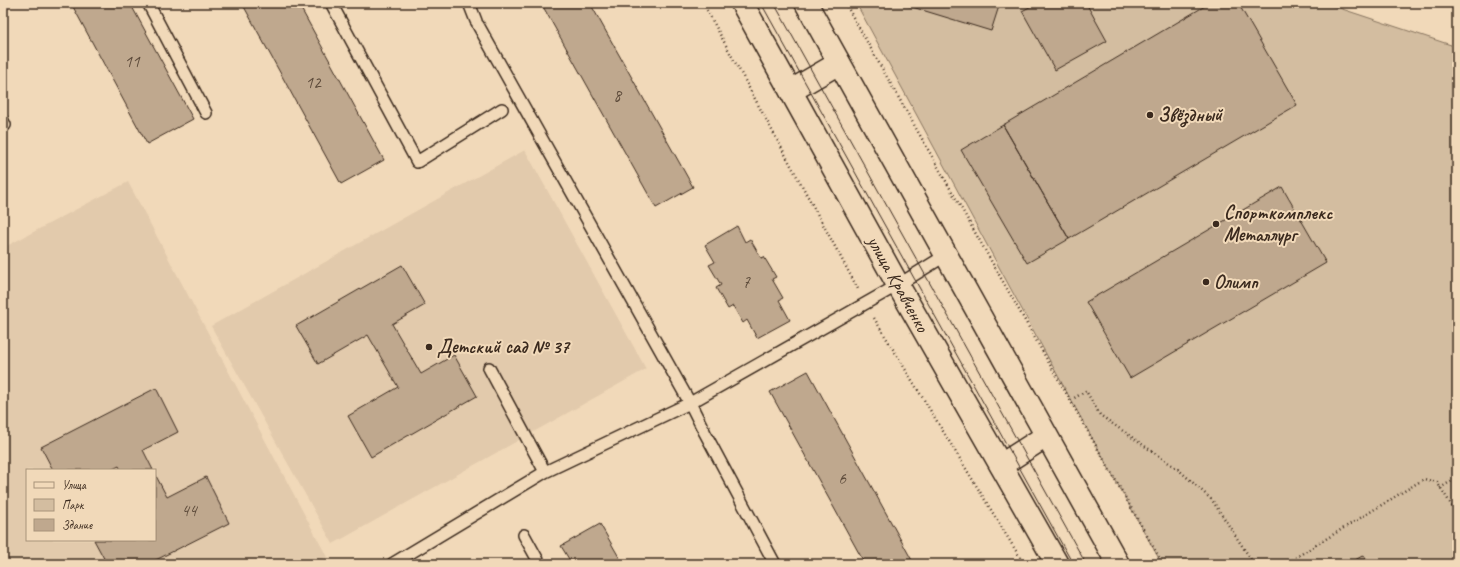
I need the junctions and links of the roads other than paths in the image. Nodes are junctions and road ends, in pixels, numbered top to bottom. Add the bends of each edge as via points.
1 (148, 3) edge
2 (331, 3) edge
3 (469, 3) edge
4 (742, 3) edge
5 (806, 3) edge
6 (839, 63) junction
7 (791, 91) junction
8 (502, 109) dead end
9 (206, 113) dead end
10 (946, 255) junction
11 (898, 285) junction
12 (489, 368) dead end
13 (690, 403) junction
14 (1046, 436) junction
15 (1001, 465) junction
16 (545, 472) junction
17 (524, 535) dead end
18 (392, 564) edge
19 (540, 564) edge
20 (775, 564) edge
21 (1057, 564) edge
22 (1118, 564) edge

1 - 9 lane
2 - 8 lane via 417,162
3 - 13 lane via 477,23
4 - 7 main road, улица Кравченко
5 - 6 main road
6 - 7 main road
6 - 10 main road
7 - 11 main road, улица Кравченко
10 - 11 lane
10 - 14 main road
11 - 13 lane
11 - 15 main road, улица Кравченко
12 - 16 lane
13 - 16 lane
13 - 20 lane
14 - 15 main road
14 - 22 main road
15 - 21 main road, улица Кравченко
16 - 18 lane
17 - 19 lane

